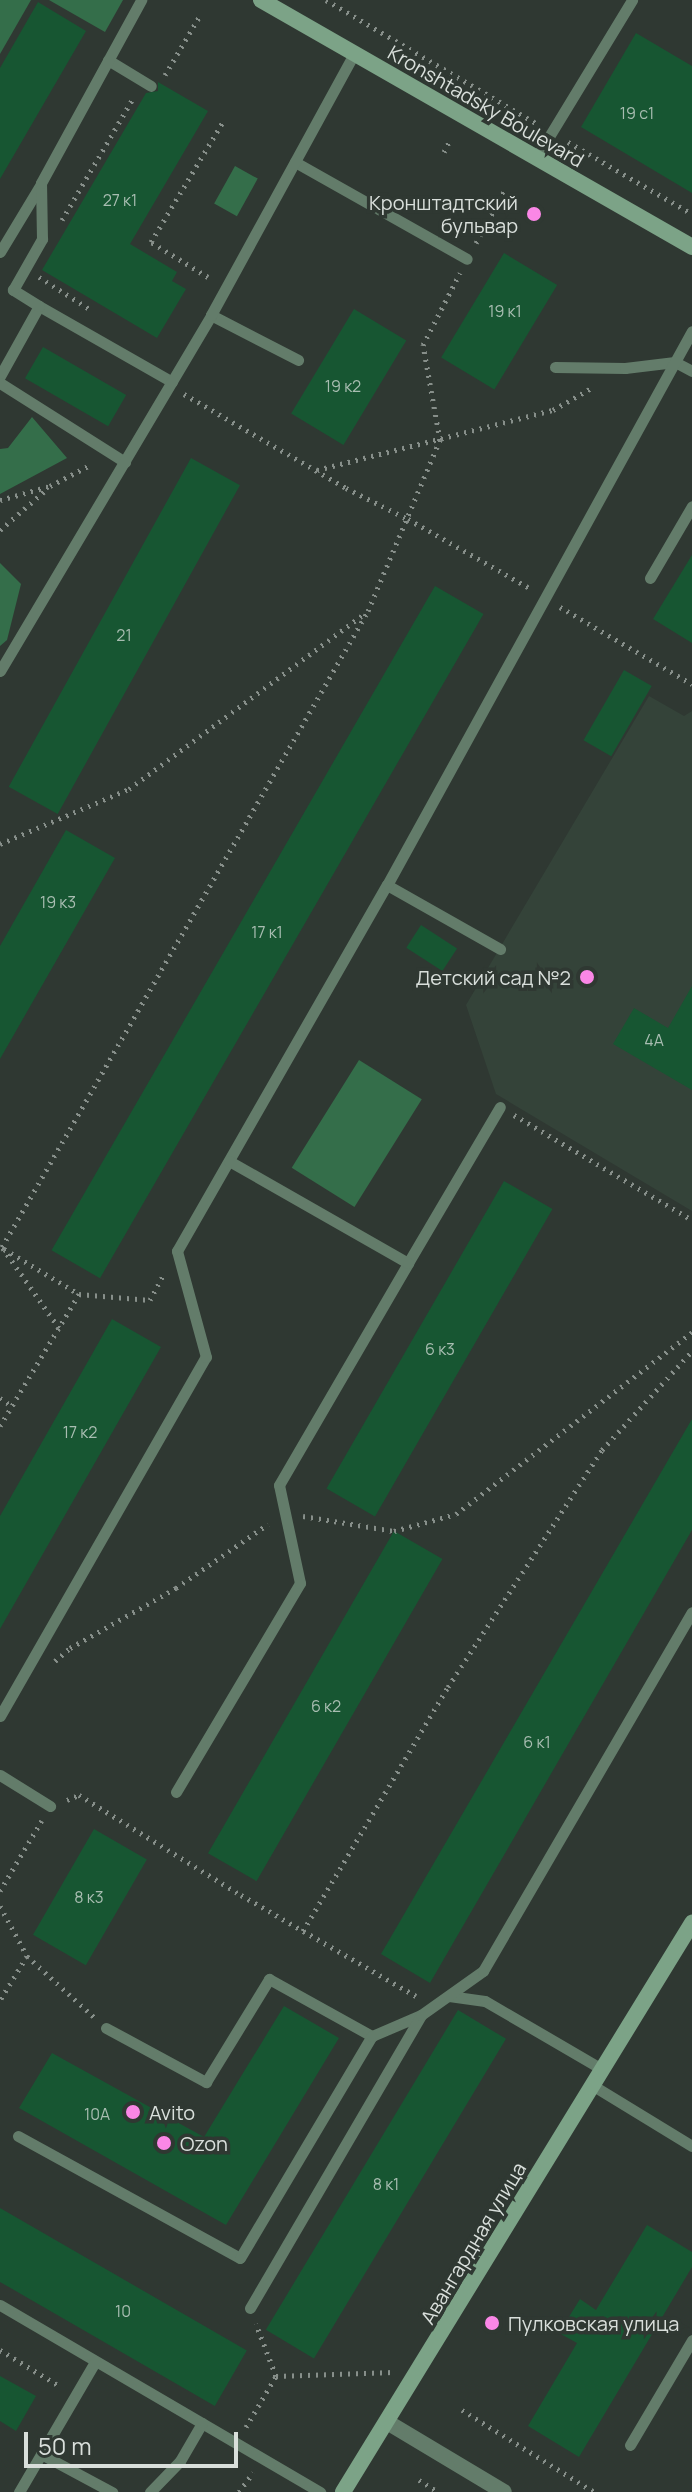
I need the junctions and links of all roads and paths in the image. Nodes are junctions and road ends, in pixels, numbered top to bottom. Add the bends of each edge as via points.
1 (141, 0) edge
2 (261, 0) edge
3 (326, 0) edge
4 (632, 0) edge
5 (201, 14) dead end
6 (354, 54) junction
7 (108, 60) junction
8 (162, 79) dead end
9 (151, 86) dead end
10 (135, 95) dead end
11 (224, 120) dead end
12 (552, 132) junction
13 (450, 140) dead end
14 (444, 152) dead end
15 (536, 158) junction
16 (295, 162) junction
17 (41, 183) junction
18 (506, 188) dead end
19 (692, 214) edge
20 (55, 231) dead end
21 (692, 247) edge
22 (0, 252) edge
23 (467, 259) junction
24 (31, 272) dead end
25 (203, 285) dead end
26 (39, 306) junction
27 (97, 313) dead end
28 (211, 315) junction
29 (692, 331) edge
30 (298, 360) dead end
31 (675, 362) junction
32 (555, 367) dead end
33 (625, 368) junction
34 (692, 371) edge
35 (0, 376) edge
36 (0, 383) edge
37 (171, 384) junction
38 (440, 440) junction
39 (111, 454) junction
40 (125, 462) junction
41 (316, 471) junction
42 (50, 486) junction
43 (0, 500) edge
44 (692, 506) edge
45 (408, 519) junction
46 (0, 530) edge
47 (650, 578) dead end
48 (545, 598) junction
49 (368, 611) junction
50 (0, 671) edge
51 (692, 684) edge
52 (0, 844) edge
53 (387, 885) junction
54 (500, 949) dead end
55 (500, 1107) joint
56 (229, 1161) junction
57 (692, 1220) edge
58 (1, 1247) edge
59 (177, 1251) junction
60 (408, 1263) junction
61 (79, 1294) junction
62 (59, 1328) junction
63 (692, 1332) edge
64 (692, 1351) edge
65 (0, 1398) edge
66 (12, 1406) junction
67 (0, 1426) edge
68 (285, 1513) junction
69 (692, 1612) edge
70 (48, 1668) dead end
71 (0, 1716) edge
72 (0, 1775) edge
73 (176, 1792) dead end
74 (50, 1806) junction
75 (0, 1891) edge
76 (0, 1906) edge
77 (692, 1923) edge
78 (303, 1931) junction
79 (27, 1956) junction
80 (449, 1996) junction
81 (0, 2000) edge
82 (421, 2015) junction
83 (106, 2028) joint
84 (372, 2036) junction
85 (602, 2069) junction
86 (592, 2085) junction
87 (18, 2136) dead end
88 (692, 2146) edge
89 (0, 2305) edge
90 (250, 2308) joint
91 (692, 2340) edge
92 (0, 2350) edge
93 (95, 2362) junction
94 (276, 2376) junction
95 (412, 2381) junction
96 (74, 2395) junction
97 (462, 2410) dead end
98 (387, 2422) junction
99 (202, 2423) junction
100 (237, 2443) junction
101 (630, 2445) dead end
102 (41, 2454) junction
103 (419, 2480) dead end
104 (19, 2492) edge
105 (112, 2492) edge
106 (150, 2492) edge
107 (320, 2492) edge
108 (343, 2492) edge
109 (438, 2492) edge
110 (504, 2492) edge
111 (594, 2492) edge

1 - 7 lane
2 - 6 main road, Kronshtadsky Boulevard
3 - 12 path
4 - 12 lane
5 - 8 path
6 - 15 main road, Kronshtadsky Boulevard
6 - 16 lane
7 - 9 lane
7 - 17 lane
10 - 20 path
11 - 25 path via 151,242 209,275
12 - 15 lane
12 - 19 path
13 - 14 path
15 - 21 main road, Kronshtadsky Boulevard
16 - 23 lane
16 - 28 lane
17 - 22 lane
17 - 26 lane via 42,239 13,290
18 - 23 path
23 - 38 path via 423,345
24 - 27 path
26 - 35 lane
26 - 37 lane
28 - 30 lane
28 - 37 lane
29 - 31 lane
31 - 33 lane
31 - 34 lane
31 - 48 lane
32 - 33 lane
33 - 38 path via 553,410
36 - 39 lane
37 - 40 lane
37 - 41 path
38 - 41 path
38 - 45 path
39 - 40 lane
39 - 42 path
40 - 50 lane
41 - 45 path
42 - 43 path
42 - 46 path
44 - 47 lane
45 - 48 path
45 - 49 path
48 - 51 path
48 - 53 lane
49 - 52 path via 129,789
49 - 58 path
53 - 54 lane
53 - 56 lane
55 - 57 path
55 - 60 lane
56 - 59 lane
56 - 60 lane
58 - 61 path
58 - 62 path
59 - 61 path via 150,1300
59 - 71 lane via 206,1357
60 - 68 lane via 279,1485
61 - 62 path
62 - 66 path
63 - 68 path via 456,1514 394,1531
64 - 78 path via 602,1450 448,1687
65 - 66 path
66 - 67 path
68 - 70 path via 176,1588 70,1648
68 - 73 lane via 300,1583
69 - 80 lane via 483,1971
72 - 74 lane
74 - 75 path
74 - 78 path via 79,1795
76 - 79 path
77 - 85 main road, Авангардная улица
78 - 80 path via 415,1996
79 - 81 path
79 - 83 path
80 - 82 lane
80 - 85 lane via 485,2001
82 - 84 lane
82 - 90 lane
83 - 84 lane via 206,2082 269,1979
84 - 87 lane via 240,2258
85 - 86 main road, Авангардная улица
86 - 88 lane
86 - 95 main road, Авангардная улица
89 - 93 lane
90 - 94 path
91 - 101 lane
92 - 96 path
93 - 96 lane
93 - 99 lane
94 - 95 path via 390,2370
94 - 100 path
95 - 98 main road, Авангардная улица
96 - 102 lane
97 - 111 path
98 - 108 main road, Авангардная улица
98 - 110 street
99 - 100 lane
99 - 106 lane via 180,2461
100 - 107 lane
102 - 104 lane
102 - 105 lane
103 - 109 path

